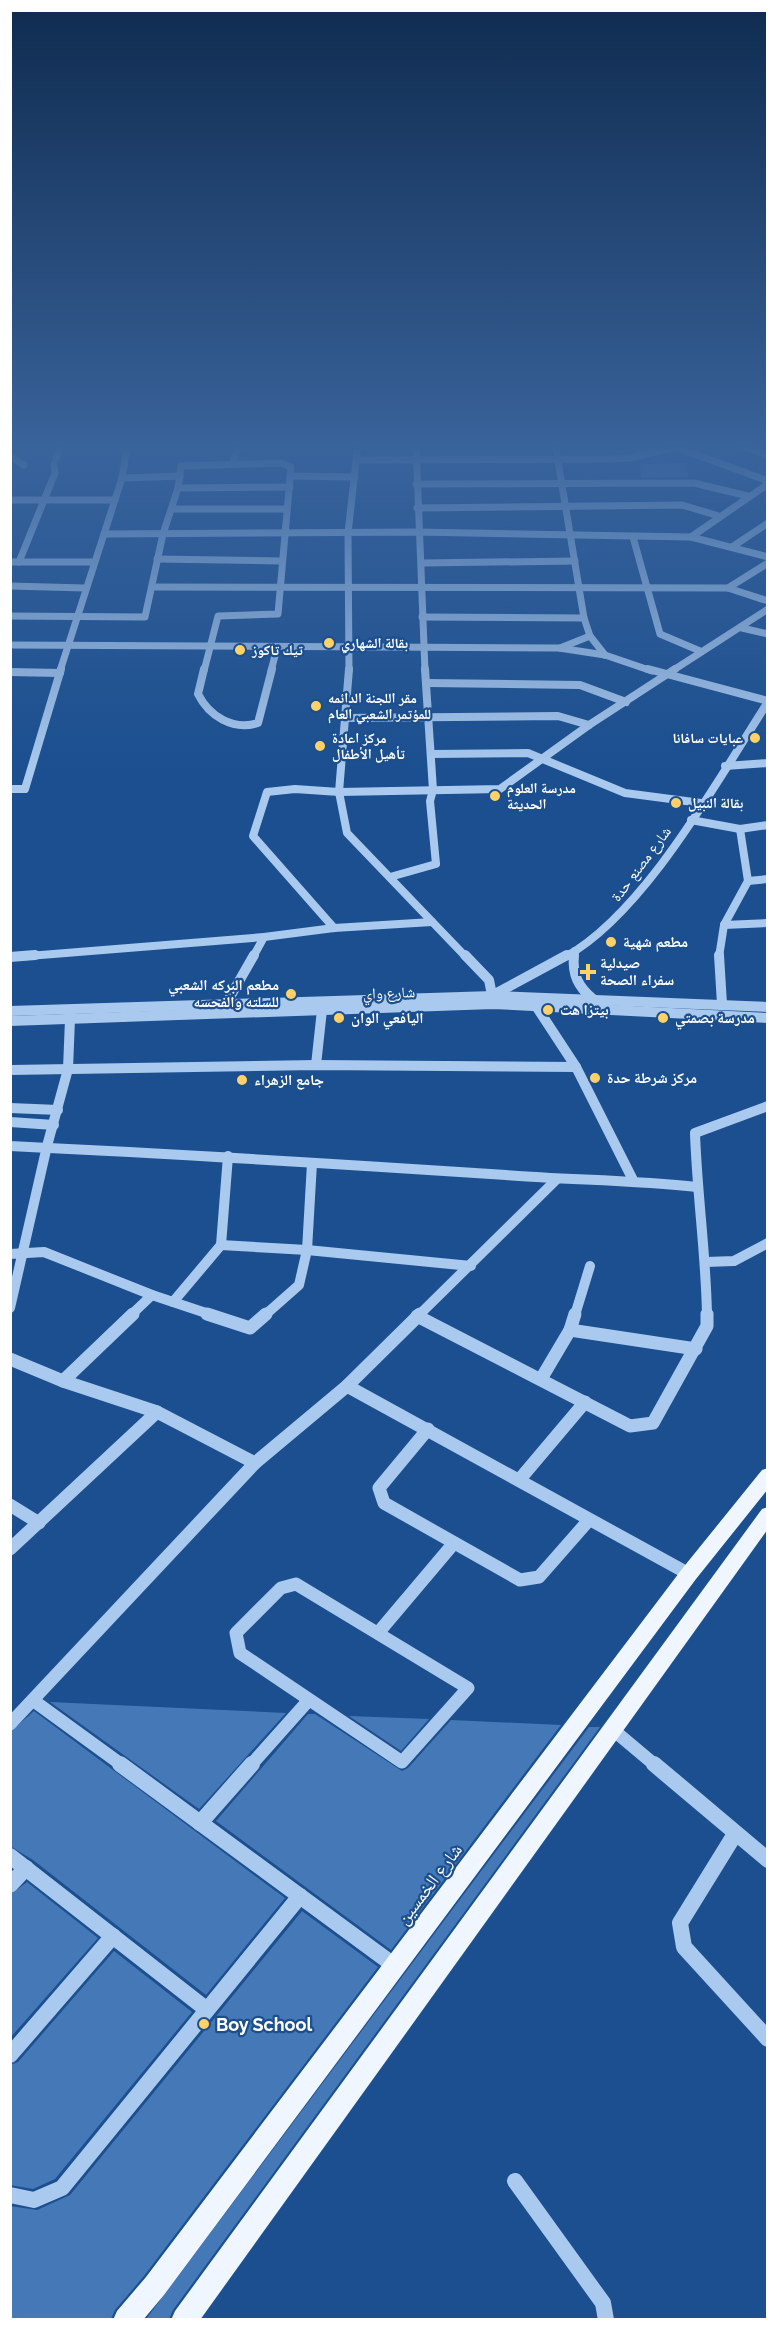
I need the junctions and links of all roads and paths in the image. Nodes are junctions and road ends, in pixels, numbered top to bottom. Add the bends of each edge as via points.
1 (23, 552) edge
2 (98, 552) edge
3 (159, 552) edge
4 (283, 552) edge
5 (349, 552) edge
6 (420, 552) edge
7 (574, 552) edge
8 (637, 552) edge
9 (749, 552) edge
10 (768, 557) edge
11 (157, 559) junction
12 (281, 561) junction
13 (575, 561) junction
14 (10, 562) edge
15 (19, 562) junction
16 (94, 562) junction
17 (422, 563) junction
18 (768, 563) edge
19 (10, 586) edge
20 (350, 586) junction
21 (153, 587) junction
22 (421, 587) junction
23 (85, 588) junction
24 (282, 588) junction
25 (728, 588) junction
26 (647, 589) junction
27 (579, 590) junction
28 (768, 601) edge
29 (768, 609) edge
30 (10, 616) edge
31 (78, 617) junction
32 (422, 617) junction
33 (584, 618) junction
34 (742, 628) junction
35 (768, 634) edge
36 (590, 636) junction
37 (10, 645) edge
38 (67, 646) junction
39 (208, 647) junction
40 (277, 648) junction
41 (351, 648) junction
42 (559, 648) junction
43 (423, 649) junction
44 (700, 651) junction
45 (605, 655) junction
46 (10, 672) edge
47 (60, 673) junction
48 (667, 676) junction
49 (427, 683) junction
50 (626, 702) junction
51 (768, 702) edge
52 (346, 718) junction
53 (428, 718) junction
54 (589, 725) junction
55 (430, 754) junction
56 (543, 759) junction
57 (768, 763) edge
58 (724, 766) junction
59 (10, 789) edge
60 (433, 790) junction
61 (339, 792) junction
62 (701, 803) junction
63 (691, 820) junction
64 (768, 825) edge
65 (740, 828) junction
66 (390, 877) junction
67 (768, 879) edge
68 (748, 881) junction
69 (432, 922) junction
70 (768, 923) edge
71 (724, 925) junction
72 (334, 928) junction
73 (264, 937) junction
74 (575, 951) junction
75 (10, 957) edge
76 (594, 999) junction
77 (493, 1000) junction
78 (225, 1004) junction
79 (722, 1004) junction
80 (536, 1006) junction
81 (768, 1007) edge
82 (322, 1010) junction
83 (14, 1016) edge
84 (768, 1018) edge
85 (70, 1020) junction
86 (316, 1065) junction
87 (576, 1067) junction
88 (68, 1069) junction
89 (10, 1070) edge
90 (768, 1106) edge
91 (10, 1108) edge
92 (58, 1110) junction
93 (10, 1122) edge
94 (54, 1125) junction
95 (10, 1146) edge
96 (47, 1146) junction
97 (228, 1156) junction
98 (312, 1163) junction
99 (557, 1179) junction
100 (633, 1180) junction
101 (697, 1186) junction
102 (768, 1243) edge
103 (221, 1245) junction
104 (307, 1250) junction
105 (16, 1254) edge
106 (706, 1262) junction
107 (471, 1266) junction
108 (590, 1266) dead end
109 (152, 1295) junction
110 (173, 1302) junction
111 (10, 1308) edge
112 (417, 1316) junction
113 (570, 1330) junction
114 (696, 1349) junction
115 (10, 1359) edge
116 (541, 1379) junction
117 (63, 1381) junction
118 (347, 1386) junction
119 (585, 1402) junction
120 (157, 1412) junction
121 (428, 1429) junction
122 (255, 1463) junction
123 (768, 1475) edge
124 (520, 1479) junction
125 (10, 1505) edge
126 (768, 1514) edge
127 (589, 1520) junction
128 (39, 1523) junction
129 (454, 1543) junction
130 (10, 1549) edge
131 (689, 1574) junction
132 (378, 1634) junction
133 (34, 1701) junction
134 (308, 1701) junction
135 (10, 1724) edge
136 (611, 1728) junction
137 (200, 1823) junction
138 (735, 1834) junction
139 (10, 1856) edge
140 (768, 1860) edge
141 (26, 1868) junction
142 (10, 1885) edge
143 (300, 1896) junction
144 (113, 1936) junction
145 (395, 1966) junction
146 (206, 2009) junction
147 (768, 2040) edge
148 (10, 2055) edge
149 (515, 2181) dead end
150 (10, 2195) edge
151 (126, 2319) edge
152 (184, 2319) edge
153 (606, 2319) edge

1 - 15 street
2 - 16 street
3 - 11 street
4 - 12 street
5 - 20 street
6 - 17 street
7 - 13 street
8 - 26 street
9 - 10 street
11 - 12 street
11 - 21 street
12 - 24 street
13 - 17 street
13 - 27 street
14 - 15 street
15 - 16 street
16 - 23 street
17 - 22 street
18 - 25 street
19 - 23 street
20 - 22 street
20 - 24 street
20 - 41 street
21 - 24 street
21 - 31 street via 145,617
22 - 27 street
22 - 32 street
23 - 31 street
24 - 39 street via 278,614 218,616
25 - 26 street
25 - 28 street
26 - 27 street
26 - 44 street via 660,634
27 - 33 street
29 - 34 street
30 - 31 street
31 - 38 street
32 - 33 street
32 - 43 street
33 - 36 street
34 - 35 street
34 - 44 street
36 - 42 street
36 - 45 street
37 - 38 street
38 - 39 street
38 - 47 street
39 - 40 street
39 - 40 street via 198,694 201,702 216,715 245,727 262,719
40 - 41 street
41 - 43 street
41 - 52 street
42 - 43 street
42 - 45 street
43 - 49 street
44 - 48 street
45 - 48 street
46 - 47 street
47 - 59 street via 25,789
48 - 50 street
48 - 51 street
49 - 50 street via 580,685
49 - 53 street
50 - 54 street
51 - 58 street, شارع مصنع حدة
52 - 53 street
52 - 61 street
53 - 54 street via 558,716
53 - 55 street
54 - 56 street
55 - 56 street via 518,752
55 - 60 street
56 - 60 street via 500,789
56 - 62 street via 625,793
57 - 58 street
58 - 62 street, شارع مصنع حدة
60 - 61 street
60 - 66 street via 430,801 436,864
61 - 66 street via 347,833
61 - 72 street via 267,792 253,836
62 - 63 street, شارع مصنع حدة
63 - 65 street
63 - 74 street, شارع مصنع حدة via 636,896 609,925
64 - 65 street
65 - 68 street
66 - 69 street
67 - 68 street
68 - 71 street
69 - 72 street
69 - 77 street via 489,980
70 - 71 street
71 - 79 street via 720,950
72 - 73 street
73 - 75 street
73 - 78 street
74 - 76 street via 575,978 581,991
74 - 77 street, شارع مصنع حدة
76 - 77 street, شارع واي
76 - 79 street, شارع واي
77 - 78 street, شارع واي
77 - 80 street, شارع واي
77 - 82 street, شارع واي
78 - 83 street, شارع واي
79 - 81 street, شارع واي
80 - 84 street, شارع واي
80 - 87 street
82 - 85 street, شارع واي
82 - 86 street
83 - 85 street, شارع واي
85 - 88 street
86 - 87 street
86 - 88 street
87 - 100 street
88 - 89 street
88 - 92 street
90 - 101 street via 695,1133
91 - 92 street
92 - 94 street
93 - 94 street
94 - 96 street
95 - 96 street
96 - 97 street
96 - 105 street
97 - 98 street
97 - 103 street
98 - 99 street
98 - 104 street
99 - 100 street
99 - 107 street
100 - 101 street
101 - 106 street
102 - 106 street via 734,1261
103 - 104 street
103 - 110 street
104 - 107 street
104 - 110 street via 299,1285 250,1328
105 - 109 street via 44,1252
105 - 111 street
106 - 114 street via 706,1326
107 - 112 street
108 - 113 street
109 - 110 street
109 - 117 street
112 - 116 street
112 - 118 street
113 - 114 street
113 - 116 street
114 - 119 street via 653,1423 630,1426
115 - 117 street
116 - 119 street
117 - 120 street
118 - 121 street
118 - 122 street
119 - 124 street
120 - 122 street
120 - 128 street
121 - 124 street
121 - 129 street via 379,1488 384,1503
122 - 133 street
123 - 131 main road, شارع الخمسين
124 - 127 street
125 - 128 street
126 - 136 main road
127 - 129 street via 539,1577 520,1580
127 - 131 street
128 - 130 street
129 - 132 street
131 - 145 main road, شارع الخمسين
132 - 134 street via 297,1584 281,1588 236,1633 240,1653
132 - 134 street via 468,1688 402,1762
133 - 135 street
133 - 137 street
134 - 137 street
136 - 138 street
136 - 152 main road
137 - 143 street
138 - 140 street
138 - 147 street via 680,1923 684,1947
139 - 141 street
141 - 142 street
141 - 144 street
143 - 145 street
143 - 146 street
144 - 146 street
144 - 148 street
145 - 151 main road, شارع الخمسين via 155,2286
146 - 150 street via 62,2188 34,2200
149 - 153 street via 603,2303

